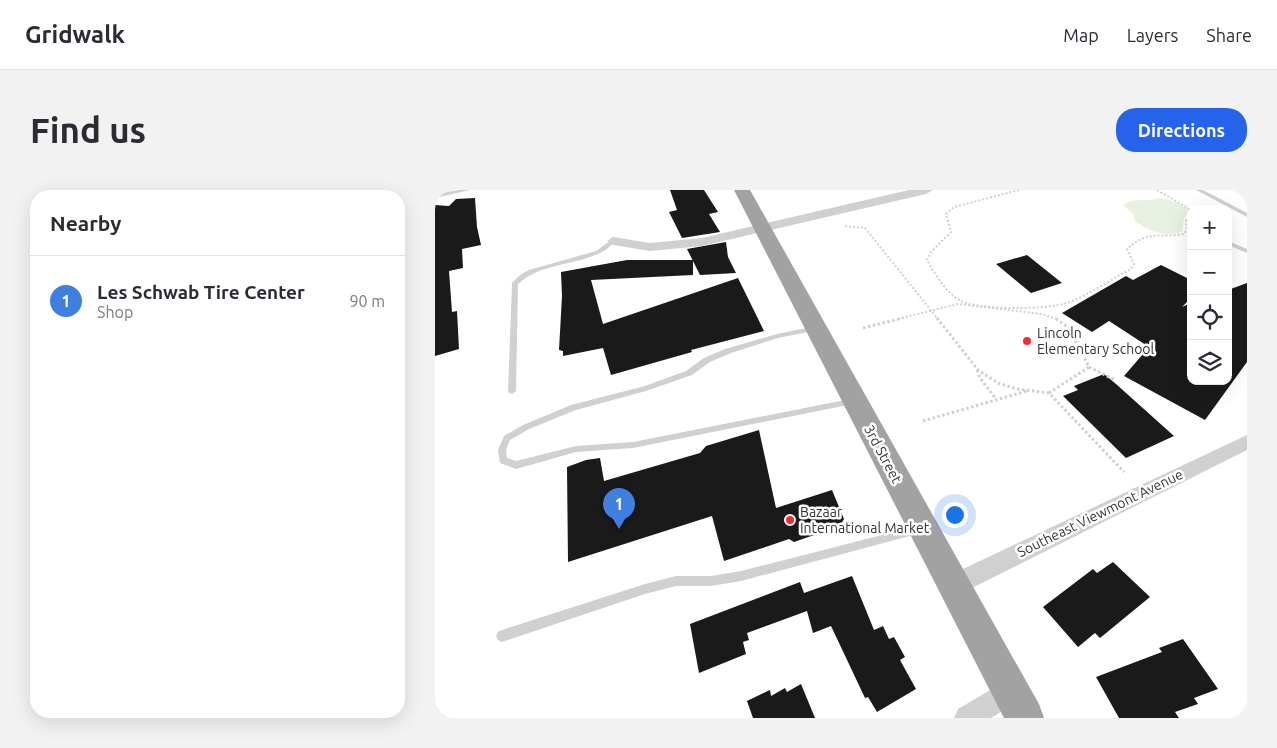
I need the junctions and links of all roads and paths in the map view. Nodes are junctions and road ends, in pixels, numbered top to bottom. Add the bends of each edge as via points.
1 (467, 190) edge
2 (742, 190) edge
3 (926, 190) edge
4 (1019, 190) edge
5 (1157, 190) edge
6 (1199, 190) edge
7 (435, 196) edge
8 (1221, 201) junction
9 (1222, 205) edge
10 (1187, 208) edge
11 (1247, 215) edge
12 (841, 226) dead end
13 (762, 228) junction
14 (1187, 229) edge
15 (613, 241) joint
16 (1232, 245) edge
17 (1247, 251) edge
18 (930, 311) junction
19 (816, 328) junction
20 (863, 328) dead end
21 (1089, 367) junction
22 (977, 370) junction
23 (1115, 380) dead end
24 (1030, 390) junction
25 (512, 391) dead end
26 (1049, 393) junction
27 (995, 399) junction
28 (855, 401) junction
29 (923, 421) dead end
30 (1247, 442) edge
31 (1124, 472) dead end
32 (923, 528) junction
33 (954, 585) junction
34 (502, 636) dead end
35 (1018, 704) edge
36 (967, 718) edge

1 - 7 lane
2 - 13 highway, 3rd Street
3 - 13 street
4 - 14 path via 954,207 946,214 951,232 949,237 931,252 927,260 960,300 1029,308 1066,304 1131,269 1134,264 1127,249 1136,239 1147,235 1183,234
5 - 10 path
6 - 8 lane
8 - 9 lane
8 - 11 lane
12 - 18 path via 865,228
13 - 15 street via 702,242 650,247
13 - 19 highway, 3rd Street
15 - 25 lane via 600,252 535,270 522,275 515,283
16 - 17 lane
18 - 20 path
18 - 21 path via 958,304 1054,317 1069,328
18 - 22 path
19 - 28 highway, 3rd Street
19 - 28 lane via 728,351 689,373 573,407 507,438 502,450 503,460 516,465 577,449 633,445
21 - 23 path
21 - 26 path
22 - 24 path via 998,383
22 - 27 path
24 - 26 path
24 - 27 path
26 - 31 path
27 - 29 path
28 - 32 highway, 3rd Street
30 - 33 street, Southeast Viewmont Avenue
32 - 33 highway, 3rd Street
32 - 34 lane via 741,576 711,581 676,581
33 - 35 highway, 3rd Street
35 - 36 street

